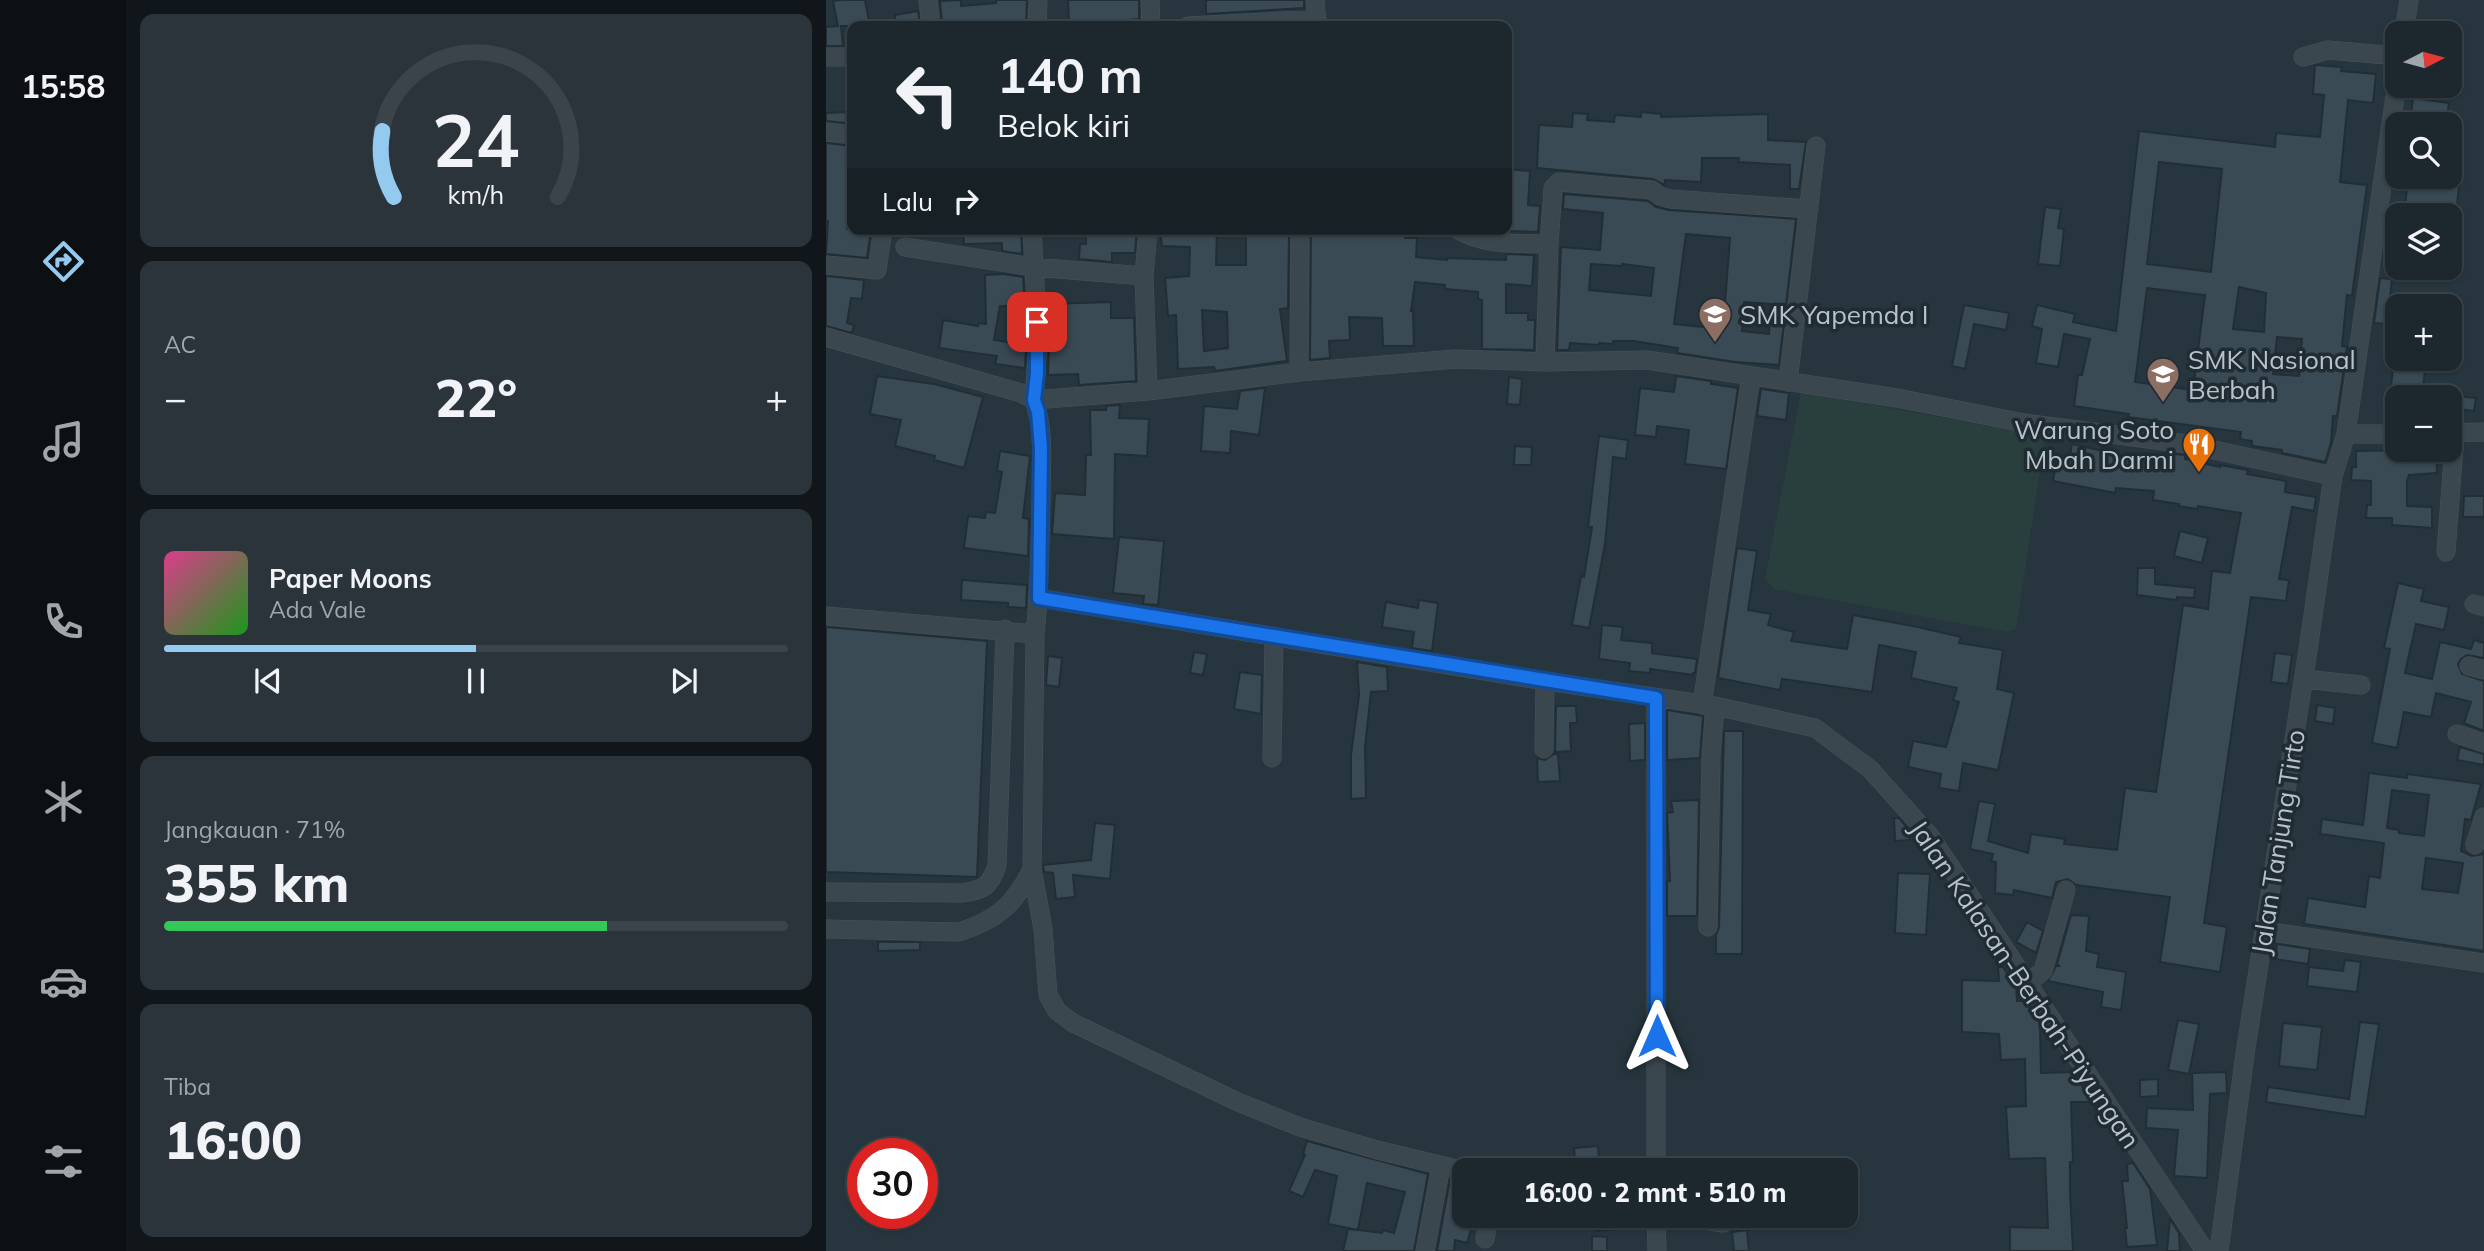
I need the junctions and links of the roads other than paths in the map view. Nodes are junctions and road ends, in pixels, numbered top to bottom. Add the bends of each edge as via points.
1 (928, 0) edge
2 (1038, 0) edge
3 (1150, 0) edge
4 (1315, 0) edge
5 (2409, 0) edge
6 (930, 21) edge
7 (1038, 21) edge
8 (1151, 21) edge
9 (1317, 21) edge
10 (2405, 21) edge
11 (2385, 55) edge
12 (826, 57) edge
13 (847, 57) edge
14 (2303, 57) dead end
15 (2395, 98) edge
16 (826, 132) edge
17 (847, 134) edge
18 (1816, 146) dead end
19 (1809, 209) junction
20 (882, 235) edge
21 (1032, 235) edge
22 (1147, 235) edge
23 (1300, 235) edge
24 (1467, 235) edge
25 (1549, 244) junction
26 (905, 247) dead end
27 (826, 265) edge
28 (1033, 267) junction
29 (1144, 276) junction
30 (826, 337) edge
31 (1545, 362) junction
32 (1299, 372) junction
33 (1751, 376) junction
34 (1788, 382) junction
35 (1148, 391) junction
36 (1034, 400) junction
37 (2484, 432) edge
38 (2462, 433) edge
39 (2346, 434) junction
40 (2385, 434) edge
41 (2451, 462) edge
42 (2333, 476) junction
43 (2445, 552) dead end
44 (1039, 598) junction
45 (826, 616) edge
46 (1005, 629) junction
47 (1035, 634) junction
48 (1274, 636) junction
49 (2304, 679) junction
50 (1545, 681) junction
51 (2361, 685) dead end
52 (1656, 698) junction
53 (1709, 706) junction
54 (2457, 734) dead end
55 (2484, 743) edge
56 (1544, 749) dead end
57 (1272, 758) dead end
58 (2484, 817) edge
59 (2475, 845) dead end
60 (1032, 869) junction
61 (2066, 890) dead end
62 (826, 892) edge
63 (1708, 927) dead end
64 (826, 929) edge
65 (2264, 931) junction
66 (2484, 964) edge
67 (2027, 984) junction
68 (1656, 1158) edge
69 (1441, 1166) junction
70 (1452, 1168) edge
71 (2221, 1224) junction
72 (1487, 1228) edge
73 (1657, 1228) edge
74 (2191, 1230) junction
75 (1485, 1239) dead end
76 (1425, 1251) edge
77 (1657, 1251) edge
78 (2205, 1251) edge
79 (2219, 1251) edge

1 - 6 street
2 - 7 street
3 - 8 street
4 - 9 street
5 - 10 street
11 - 14 street via 2328,50
12 - 13 street
15 - 39 street, Jalan Tanjung Tirto
16 - 17 street
18 - 19 street
19 - 25 street via 1670,200 1652,190 1559,181 1553,191
19 - 34 street
20 - 27 street via 877,270
21 - 28 street
22 - 29 street
23 - 32 street
24 - 25 street via 1489,242
25 - 31 street
26 - 28 street
28 - 29 street
28 - 36 street via 1038,342
29 - 35 street
30 - 36 street
31 - 32 street via 1455,359
31 - 33 street via 1647,360
32 - 35 street
33 - 34 street
33 - 53 street
34 - 42 street via 2024,423 2187,444
35 - 36 street
36 - 44 street via 1041,448
37 - 38 street
39 - 40 street
39 - 42 street, Jalan Tanjung Tirto
41 - 43 street
42 - 49 street, Jalan Tanjung Tirto
44 - 47 street
44 - 48 street, Jalan Kalasan-Berbah-Piyungan
45 - 46 street
46 - 47 street
46 - 62 street via 997,866 992,880 983,889 963,893
47 - 60 street
48 - 50 street, Jalan Kalasan-Berbah-Piyungan
48 - 57 street
49 - 51 street
49 - 65 street, Jalan Tanjung Tirto
50 - 52 street, Jalan Kalasan-Berbah-Piyungan
50 - 56 street
52 - 53 street, Jalan Kalasan-Berbah-Piyungan
52 - 68 street
53 - 63 street
53 - 67 street, Jalan Kalasan-Berbah-Piyungan via 1815,728 1870,769 1930,836
54 - 55 street
58 - 59 street
60 - 64 street via 1021,892 1001,911 959,932
60 - 69 street via 1048,995 1057,1011 1073,1023 1300,1127
61 - 67 street via 2043,971
65 - 66 street
65 - 71 street, Jalan Tanjung Tirto
67 - 74 street, Jalan Kalasan-Berbah-Piyungan
69 - 70 street
69 - 76 street
71 - 74 street
71 - 79 street, Jalan Tanjung Tirto
72 - 75 street
73 - 77 street
74 - 78 street, Jalan Kalasan-Berbah-Piyungan

